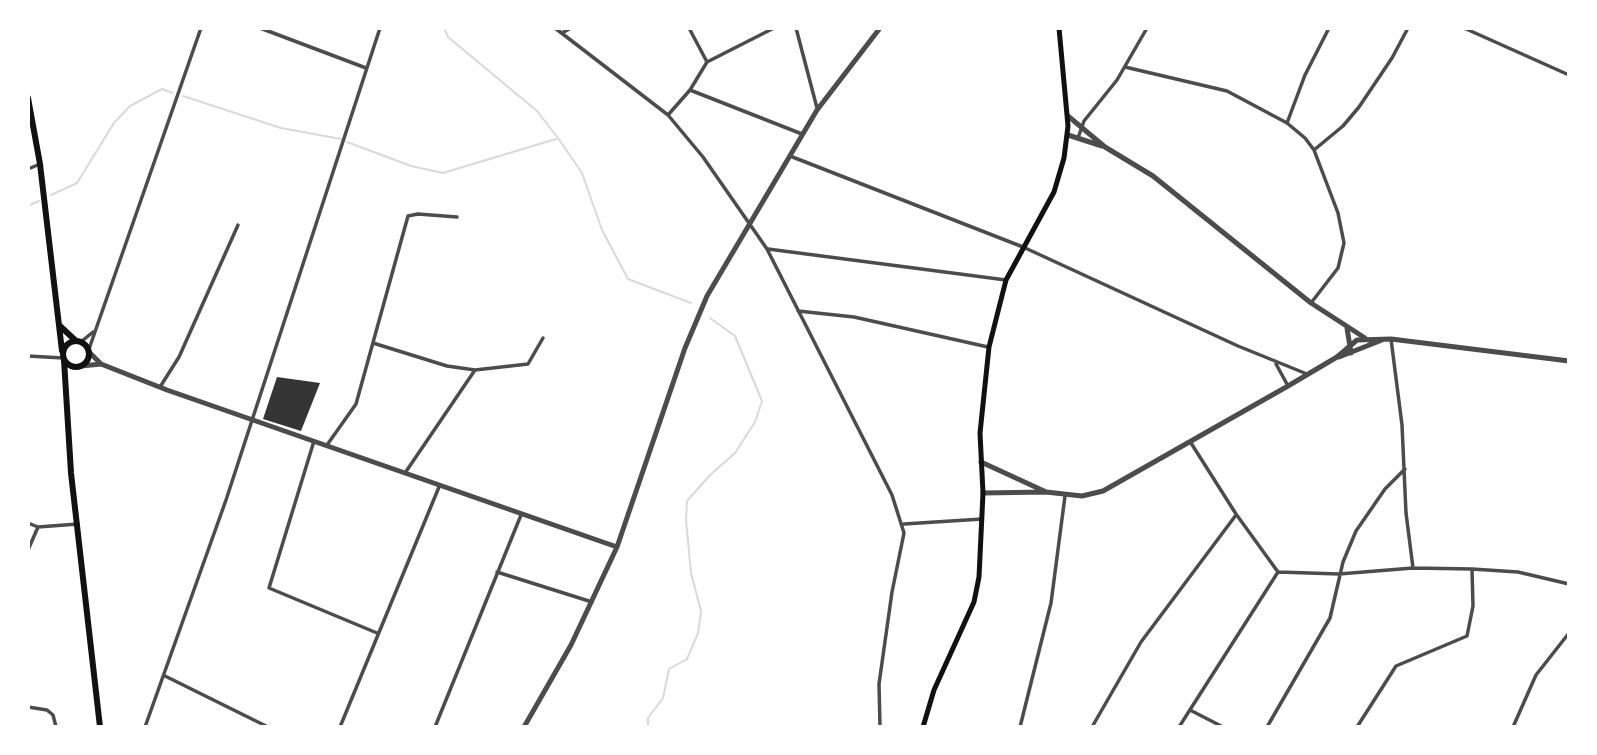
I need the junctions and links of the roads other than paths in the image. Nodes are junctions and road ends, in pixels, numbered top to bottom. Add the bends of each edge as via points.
1 (201, 28) edge
2 (260, 28) edge
3 (380, 28) edge
4 (555, 28) edge
5 (572, 28) edge
6 (688, 28) edge
7 (774, 28) edge
8 (796, 28) edge
9 (880, 28) edge
10 (1059, 28) edge
11 (1147, 28) edge
12 (1329, 28) edge
13 (1408, 28) edge
14 (1464, 28) edge
15 (562, 33) junction
16 (706, 62) junction
17 (1125, 67) junction
18 (367, 68) junction
19 (1569, 75) edge
20 (690, 90) junction
21 (28, 99) edge
22 (817, 110) junction
23 (668, 115) junction
24 (1068, 116) junction
25 (1287, 123) junction
26 (1081, 127) junction
27 (802, 135) junction
28 (1068, 135) junction
29 (1078, 138) junction
30 (1105, 147) junction
31 (1314, 150) junction
32 (790, 156) junction
33 (40, 164) junction
34 (28, 169) edge
35 (457, 217) dead end
36 (238, 225) dead end
37 (749, 226) junction
38 (1023, 247) junction
39 (767, 249) junction
40 (1006, 280) junction
41 (1311, 303) junction
42 (798, 311) junction
43 (60, 326) junction
44 (1347, 328) junction
45 (94, 331) junction
46 (543, 338) dead end
47 (1365, 338) junction
48 (1388, 339) junction
49 (78, 341) junction
50 (373, 343) junction
51 (1349, 345) junction
52 (989, 347) junction
53 (89, 351) junction
54 (1351, 353) junction
55 (28, 356) edge
56 (63, 356) junction
57 (1337, 357) junction
58 (1569, 361) edge
59 (1274, 362) junction
60 (101, 364) junction
61 (79, 367) junction
62 (475, 370) junction
63 (1308, 375) junction
64 (66, 386) junction
65 (1288, 386) junction
66 (160, 387) junction
67 (251, 420) junction
68 (314, 441) junction
69 (1191, 443) junction
70 (327, 445) junction
71 (981, 462) junction
72 (1405, 469) junction
73 (404, 474) junction
74 (439, 487) junction
75 (1046, 492) junction
76 (983, 493) junction
77 (1065, 496) junction
78 (1236, 514) junction
79 (521, 515) junction
80 (983, 519) junction
81 (28, 523) edge
82 (78, 524) junction
83 (904, 524) junction
84 (38, 527) junction
85 (617, 547) junction
86 (28, 550) edge
87 (1412, 568) junction
88 (1472, 569) junction
89 (498, 572) junction
90 (1278, 572) junction
91 (1339, 574) junction
92 (1569, 584) edge
93 (592, 603) junction
94 (377, 633) junction
95 (1569, 633) edge
96 (165, 676) junction
97 (28, 707) edge
98 (1190, 710) junction
99 (923, 726) edge
100 (56, 727) edge
101 (100, 727) edge
102 (145, 727) edge
103 (268, 727) edge
104 (340, 727) edge
105 (435, 727) edge
106 (524, 727) edge
107 (880, 727) edge
108 (916, 727) edge
109 (1020, 727) edge
110 (1092, 727) edge
111 (1180, 727) edge
112 (1223, 727) edge
113 (1266, 727) edge
114 (1357, 727) edge
115 (1513, 727) edge

1 - 45 street
2 - 18 street
3 - 18 street
4 - 15 street
5 - 15 street
6 - 16 street
7 - 16 street
8 - 22 street
9 - 22 street
10 - 24 main road
11 - 17 street
12 - 25 street
13 - 31 street via 1359,107
14 - 19 street
15 - 23 street
16 - 20 street
17 - 25 street via 1227,91
17 - 26 street
18 - 67 street
20 - 23 street
20 - 27 street
21 - 33 main road
22 - 27 street
23 - 37 street via 703,157
24 - 26 street
24 - 28 main road
25 - 31 street
26 - 29 street
26 - 30 street
27 - 32 street
28 - 29 street
28 - 38 main road via 1054,191
29 - 30 street
30 - 41 street via 1153,176
31 - 41 street via 1344,243 1338,268
32 - 37 street
32 - 38 street
33 - 34 street
33 - 43 main road
35 - 50 street via 408,216
36 - 66 street via 179,357
37 - 39 street
37 - 85 street via 695,324
38 - 40 main road
38 - 59 street
39 - 40 street
39 - 42 street
40 - 52 main road
41 - 44 street
42 - 52 street via 855,317
42 - 83 street
43 - 49 main road
43 - 56 main road
44 - 47 street
44 - 51 street
45 - 49 street
45 - 53 street
46 - 62 street via 528,364
47 - 48 street
47 - 51 street
48 - 54 street
48 - 58 street
48 - 72 street
49 - 53 main road
49 - 56 main road via 65,346
50 - 62 street
50 - 70 street via 356,404
51 - 54 street
51 - 57 street
52 - 71 main road
53 - 60 street
53 - 61 main road
54 - 57 street
55 - 56 street
56 - 61 main road
56 - 64 main road
57 - 63 street
59 - 63 street
59 - 65 street
60 - 61 street
60 - 66 street
61 - 64 main road
62 - 73 street
63 - 65 street
64 - 82 main road
65 - 69 street
66 - 67 street
67 - 68 street
67 - 96 street
68 - 70 street
68 - 94 street via 269,588
69 - 77 street via 1103,491
69 - 78 street
70 - 73 street
71 - 75 street
71 - 76 main road
72 - 87 street
72 - 91 street via 1368,510
73 - 74 street
74 - 79 street
74 - 94 street
75 - 76 street
75 - 77 street
76 - 80 main road
77 - 109 street via 1051,603
78 - 90 street
78 - 110 street via 1141,642
79 - 85 street
79 - 89 street
80 - 83 street
80 - 99 main road via 974,601
81 - 84 street
82 - 84 street
82 - 101 main road
83 - 107 street via 879,684
84 - 86 street
85 - 93 street
87 - 88 street
87 - 91 street
88 - 92 street via 1518,572
88 - 114 street via 1473,606 1467,636 1396,666
89 - 93 street
89 - 105 street
90 - 91 street
90 - 98 street
91 - 113 street via 1330,618
93 - 106 street
94 - 104 street
95 - 115 street via 1536,675
96 - 102 street
96 - 103 street
97 - 100 street via 47,710
98 - 111 street
98 - 112 street
99 - 108 main road

